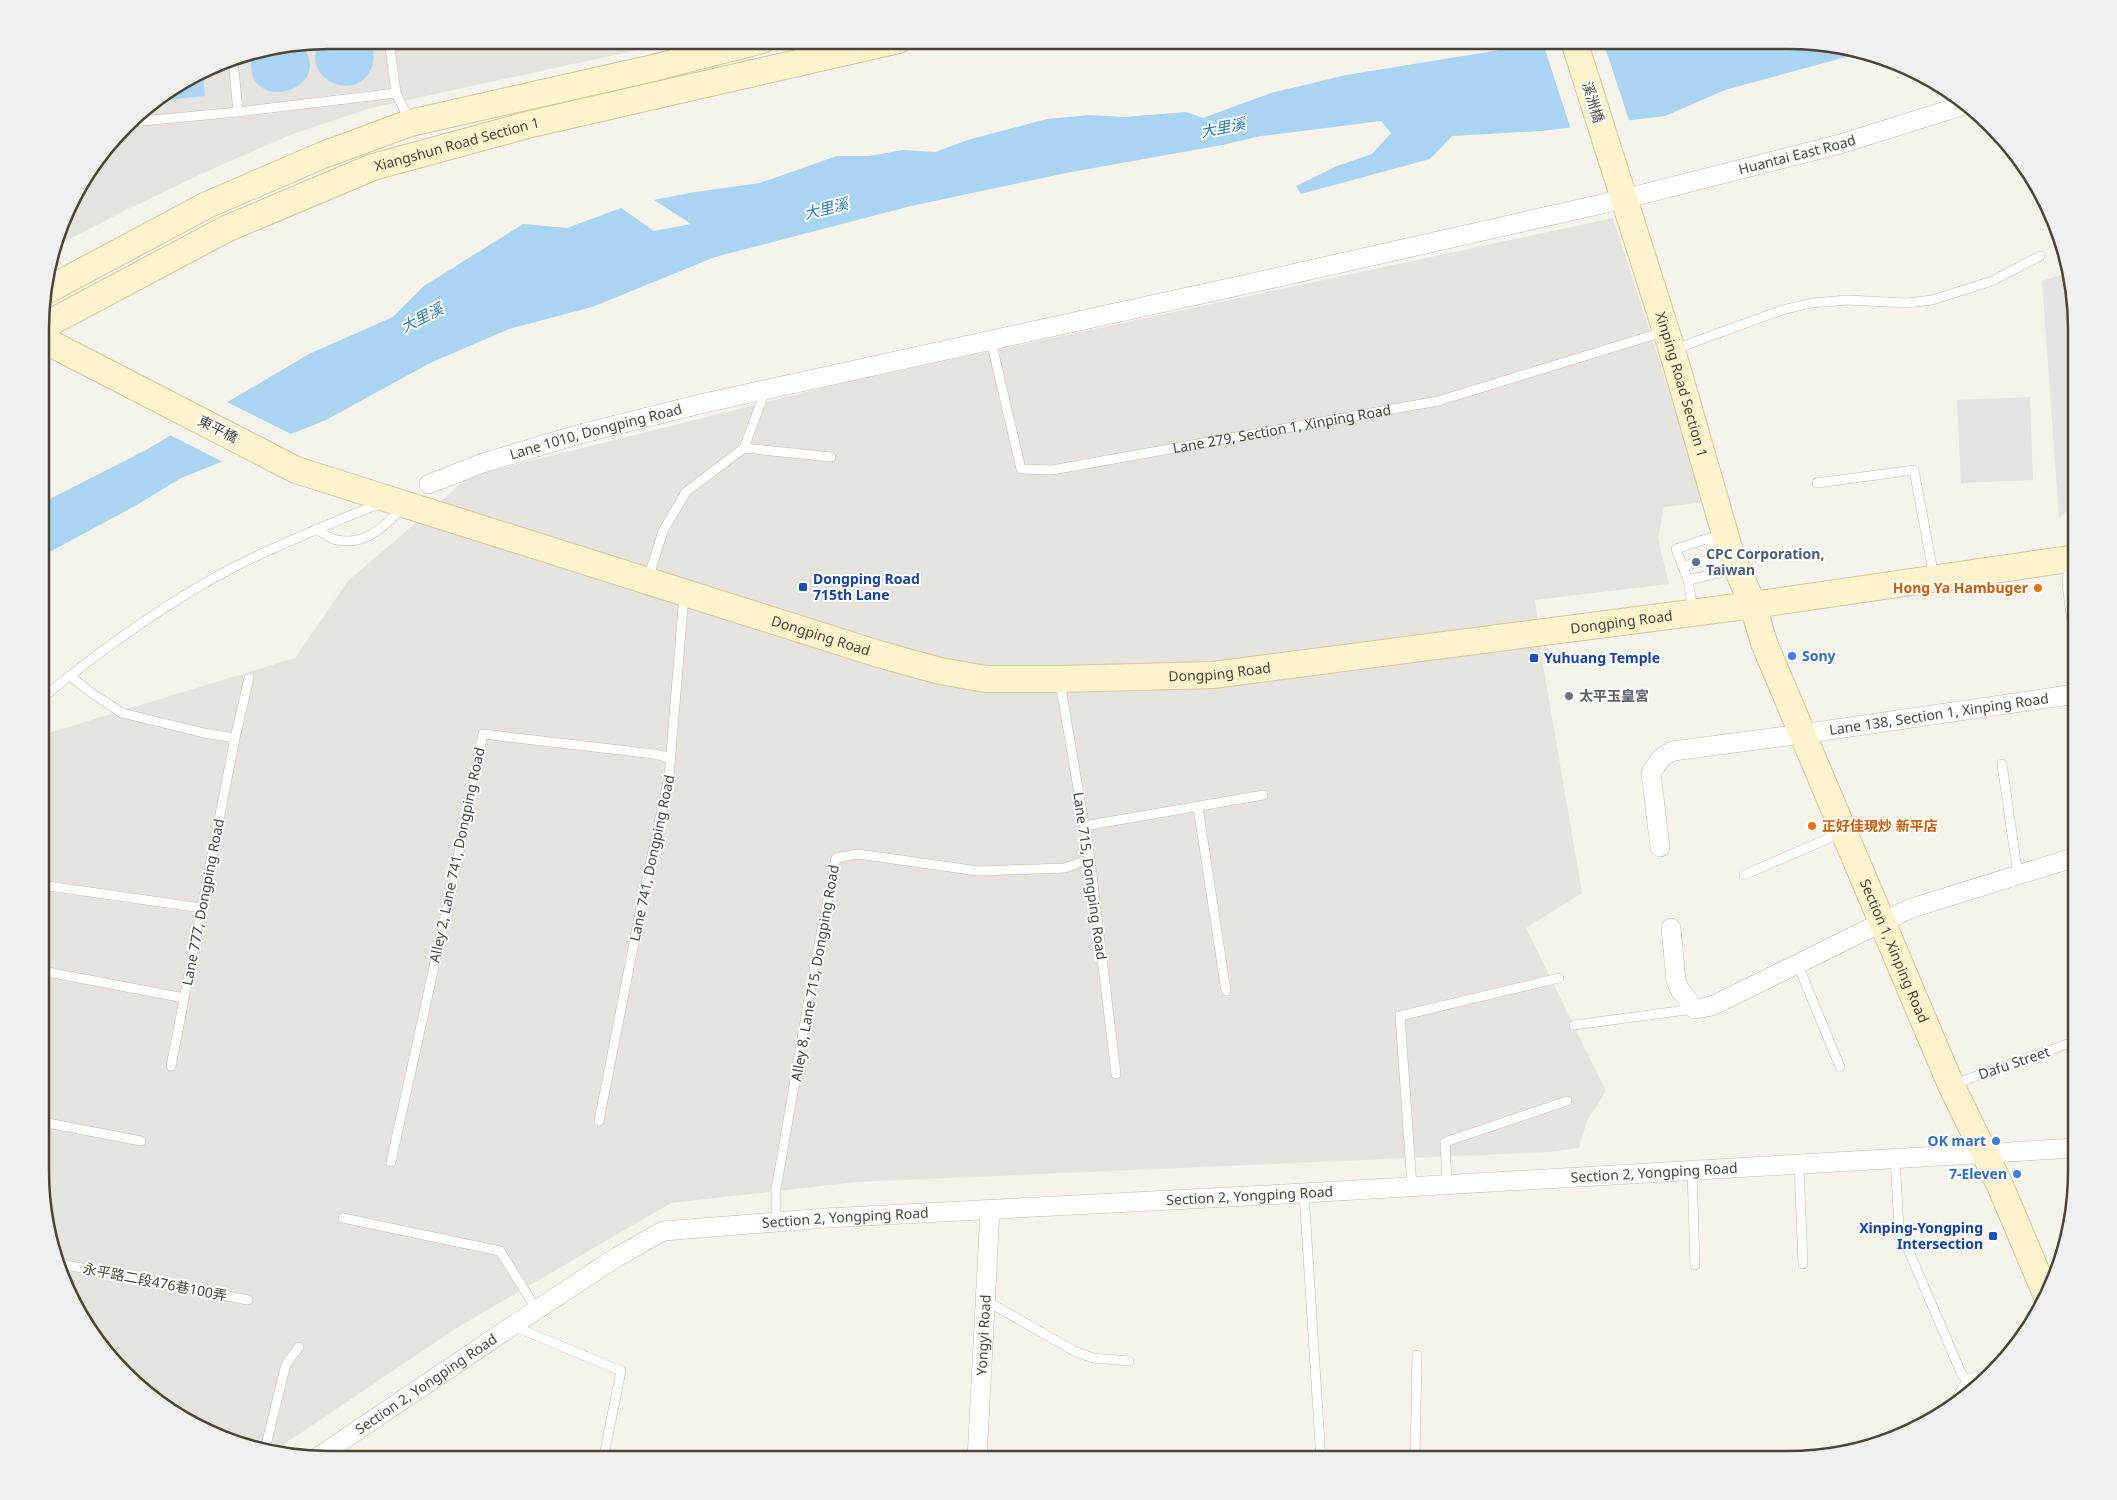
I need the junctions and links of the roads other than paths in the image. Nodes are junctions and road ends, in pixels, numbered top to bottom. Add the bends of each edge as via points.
1 (390, 49) edge
2 (727, 49) edge
3 (859, 49) edge
4 (1577, 49) edge
5 (234, 66) edge
6 (396, 92) junction
7 (1959, 107) edge
8 (238, 112) junction
9 (141, 121) edge
10 (410, 123) junction
11 (1612, 164) joint
12 (1624, 199) junction
13 (2040, 256) dead end
14 (52, 288) edge
15 (49, 335) edge
16 (49, 339) edge
17 (991, 340) junction
18 (1669, 340) junction
19 (766, 389) junction
20 (744, 448) junction
21 (831, 457) dead end
22 (1817, 483) dead end
23 (429, 484) dead end
24 (396, 503) junction
25 (316, 529) junction
26 (1715, 558) junction
27 (2068, 559) edge
28 (1683, 566) junction
29 (1934, 579) junction
30 (648, 580) junction
31 (1688, 580) junction
32 (684, 592) junction
33 (1753, 605) junction
34 (1693, 612) junction
35 (70, 676) junction
36 (249, 678) dead end
37 (1060, 679) junction
38 (49, 692) edge
39 (2068, 695) edge
40 (1802, 734) junction
41 (235, 738) junction
42 (671, 758) junction
43 (2002, 764) dead end
44 (1263, 795) dead end
45 (1198, 807) junction
46 (1084, 826) junction
47 (1843, 831) junction
48 (1660, 847) dead end
49 (1090, 859) junction
50 (2068, 860) edge
51 (1744, 875) dead end
52 (2018, 876) junction
53 (49, 886) edge
54 (202, 908) junction
55 (1882, 921) junction
56 (1671, 928) dead end
57 (1798, 965) junction
58 (49, 972) edge
59 (1559, 978) dead end
60 (1226, 991) dead end
61 (184, 998) junction
62 (1695, 1008) junction
63 (1574, 1025) dead end
64 (2068, 1044) edge
65 (171, 1066) dead end
66 (1840, 1067) dead end
67 (1116, 1074) dead end
68 (1951, 1085) junction
69 (1567, 1101) dead end
70 (599, 1122) dead end
71 (49, 1123) edge
72 (141, 1142) dead end
73 (2068, 1149) edge
74 (1984, 1154) junction
75 (1895, 1158) junction
76 (391, 1162) dead end
77 (1799, 1164) junction
78 (1692, 1170) junction
79 (1447, 1184) junction
80 (1412, 1186) junction
81 (1304, 1193) junction
82 (990, 1210) junction
83 (343, 1218) dead end
84 (776, 1223) junction
85 (1803, 1264) dead end
86 (65, 1265) edge
87 (1695, 1265) dead end
88 (2043, 1287) edge
89 (248, 1300) dead end
90 (985, 1300) junction
91 (537, 1310) junction
92 (512, 1326) junction
93 (299, 1347) dead end
94 (1418, 1355) dead end
95 (1129, 1360) dead end
96 (1981, 1374) edge
97 (1967, 1380) junction
98 (1960, 1392) edge
99 (266, 1444) edge
100 (327, 1451) edge
101 (605, 1451) edge
102 (977, 1451) edge
103 (1320, 1451) edge
104 (1415, 1451) edge

1 - 6 lane
2 - 10 street
3 - 15 street, Xiangshun Road Section 1 via 531,124 373,167 226,229
4 - 11 street, 溪洲橋
5 - 8 lane
6 - 8 lane
6 - 10 lane
7 - 12 street, Huantai East Road via 1840,144
8 - 9 lane
10 - 14 street via 323,154 207,205
11 - 12 street, Xinping Road Section 1
12 - 17 street, Huantai East Road
12 - 18 street, Xinping Road Section 1
13 - 18 lane via 1992,281 1932,300 1907,303 1811,302
16 - 24 street, 東平橋 via 296,470
17 - 18 lane, Lane 279, Section 1, Xinping Road via 1020,469 1052,470 1438,401
17 - 19 street, Lane 1010, Dongping Road
18 - 33 street, Xinping Road Section 1 via 1731,555
19 - 20 lane
19 - 23 street, Lane 1010, Dongping Road via 580,434 483,463
20 - 21 lane
20 - 30 lane via 686,492 663,531
22 - 29 lane via 1914,470
24 - 25 lane
24 - 25 lane via 381,530 368,536 335,540
24 - 30 street, Dongping Road
25 - 35 lane via 234,567 187,594
26 - 28 lane
26 - 28 lane via 1709,538 1676,549
26 - 31 lane via 1719,573
27 - 29 street, Dongping Road
28 - 31 lane
29 - 33 street, Dongping Road
30 - 32 street, Dongping Road
31 - 34 lane
32 - 37 street, Dongping Road via 940,671 986,679
32 - 42 lane, Lane 741, Dongping Road
33 - 34 street, Dongping Road
33 - 40 street, Section 1, Xinping Road via 1764,642
34 - 37 street, Dongping Road via 1213,675
35 - 38 lane
35 - 41 lane via 122,713
36 - 41 lane, Lane 777, Dongping Road
37 - 46 lane, Lane 715, Dongping Road
39 - 40 street, Lane 138, Section 1, Xinping Road
40 - 47 street, Section 1, Xinping Road
40 - 48 street, Lane 138, Section 1, Xinping Road via 1673,750 1661,758 1651,773
41 - 54 lane, Lane 777, Dongping Road
42 - 70 lane, Lane 741, Dongping Road via 670,777
42 - 76 lane, Alley 2, Lane 741, Dongping Road via 483,734
43 - 52 lane
44 - 45 lane
45 - 46 lane
45 - 60 lane
46 - 49 lane, Lane 715, Dongping Road
47 - 51 lane
47 - 55 street, Section 1, Xinping Road
49 - 67 lane, Lane 715, Dongping Road
49 - 84 lane, Alley 8, Lane 715, Dongping Road via 1065,868 978,871 858,854 836,858 776,1190
50 - 52 street
52 - 55 street via 1909,909
53 - 54 lane
54 - 61 lane, Lane 777, Dongping Road
55 - 57 street
55 - 68 street, Section 1, Xinping Road
56 - 62 street via 1676,981
57 - 62 street via 1726,1001
57 - 66 lane
58 - 61 lane
59 - 80 lane via 1400,1016
61 - 65 lane, Lane 777, Dongping Road
62 - 63 lane
64 - 68 lane, Dafu Street
68 - 74 street, Section 1, Xinping Road
69 - 79 lane via 1445,1142
71 - 72 lane
73 - 74 street, Section 2, Yongping Road
74 - 75 street, Section 2, Yongping Road
74 - 88 street, Section 1, Xinping Road
75 - 77 street, Section 2, Yongping Road
75 - 97 lane via 1899,1228 1962,1375
77 - 78 street, Section 2, Yongping Road
77 - 85 lane
78 - 79 street, Section 2, Yongping Road
78 - 87 lane
79 - 80 street, Section 2, Yongping Road
80 - 81 street, Section 2, Yongping Road
81 - 82 street, Section 2, Yongping Road
81 - 103 lane
82 - 84 street, Section 2, Yongping Road
82 - 90 street, Yongyi Road
83 - 91 lane via 500,1251
84 - 91 street, Section 2, Yongping Road via 663,1231
86 - 89 lane, 永平路二段476巷100弄
90 - 95 lane via 1074,1351 1093,1358
90 - 102 street, Yongyi Road
91 - 92 street, Section 2, Yongping Road
92 - 100 street, Section 2, Yongping Road
92 - 101 lane via 621,1371
93 - 99 lane via 285,1368
94 - 104 lane
96 - 97 lane
97 - 98 lane

